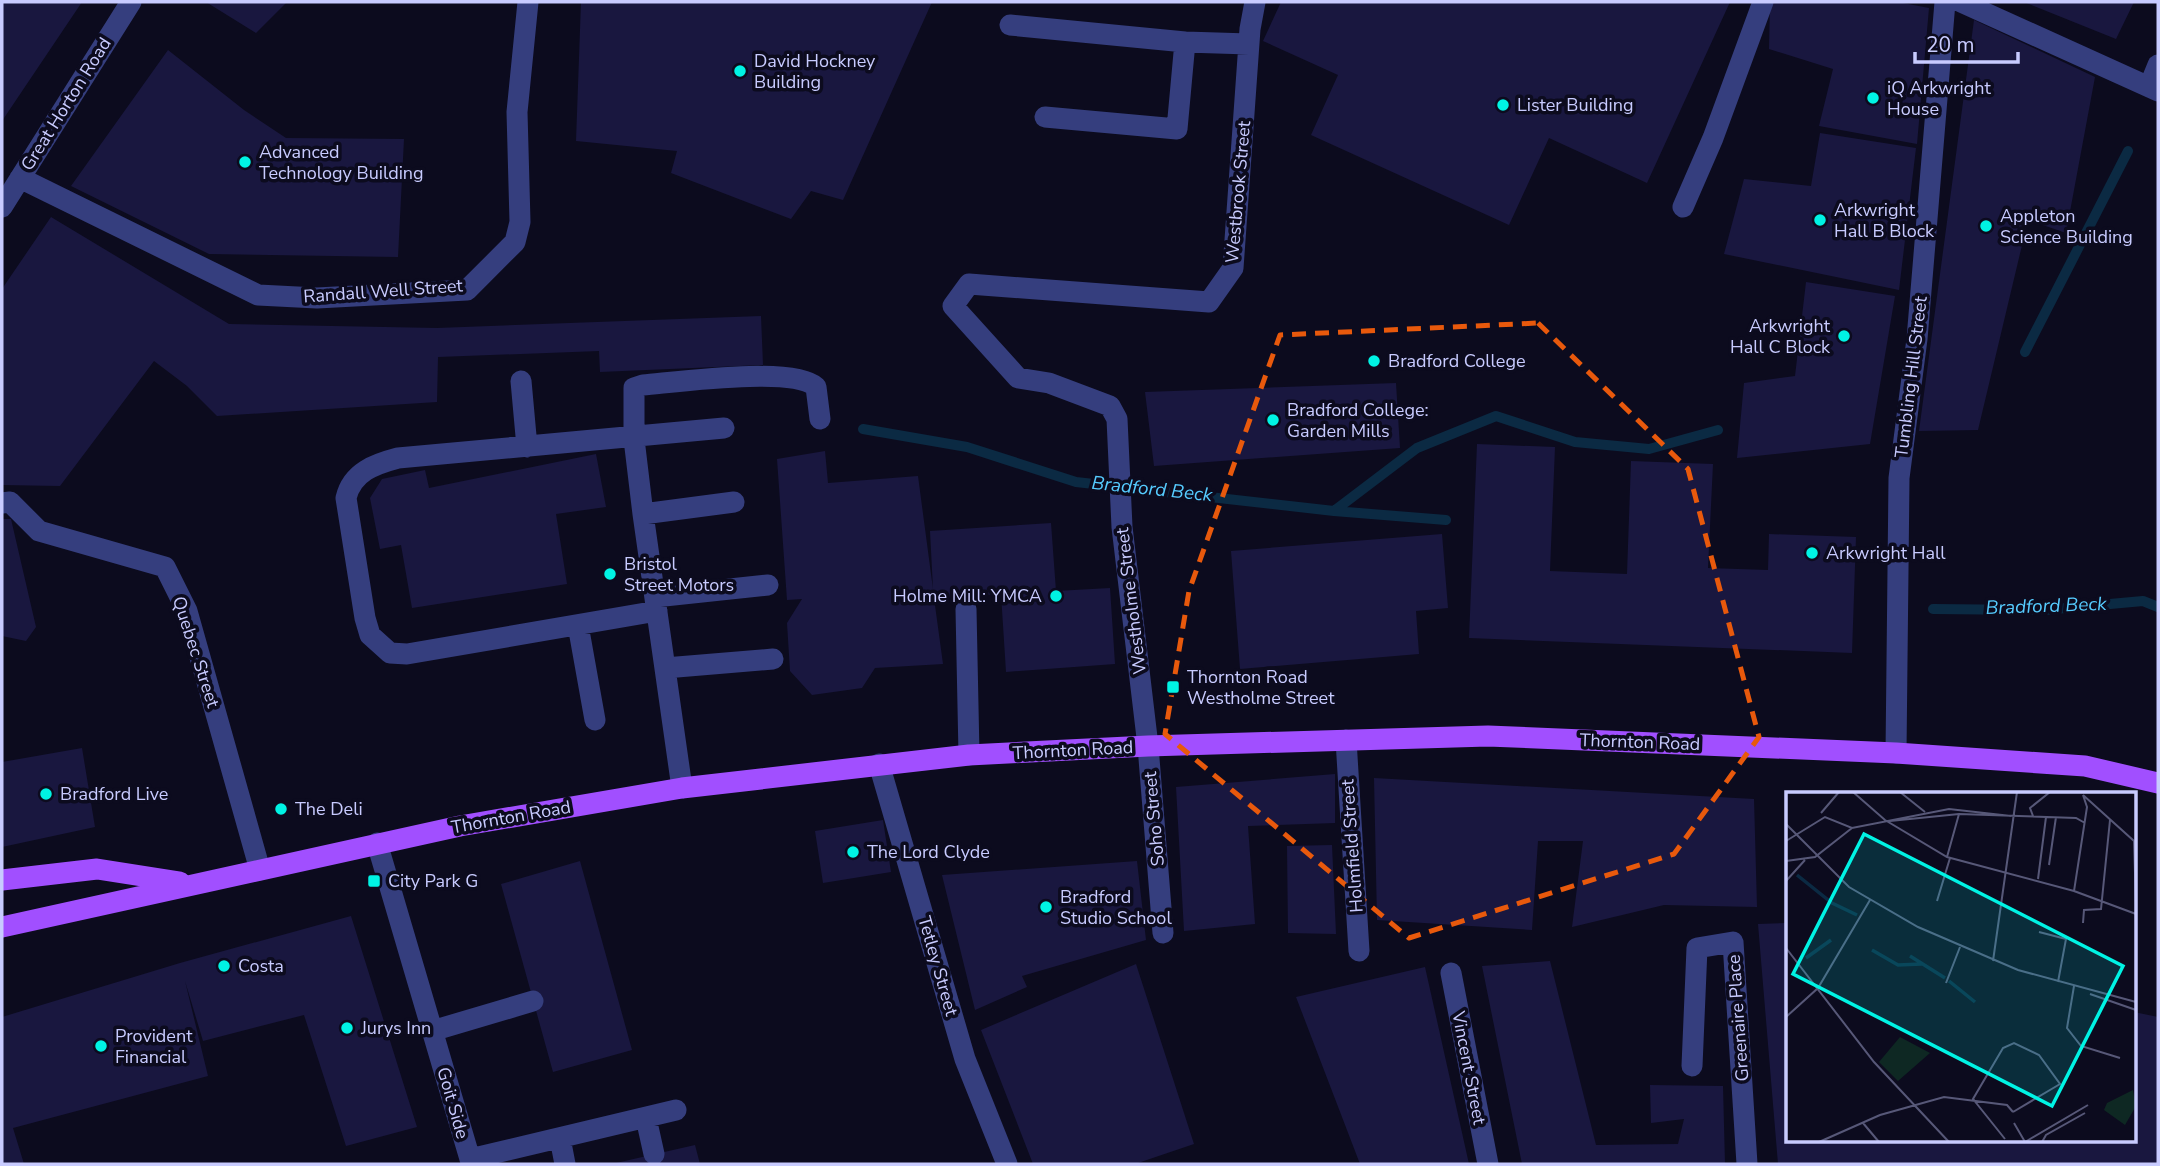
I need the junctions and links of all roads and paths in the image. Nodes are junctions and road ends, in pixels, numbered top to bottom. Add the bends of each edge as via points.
1 (131, 2) edge
2 (528, 2) edge
3 (1255, 2) edge
4 (1763, 2) edge
5 (1945, 2) edge
6 (1961, 2) edge
7 (1010, 25) dead end
8 (1185, 42) junction
9 (1249, 44) junction
10 (2158, 65) edge
11 (2154, 89) edge
12 (1045, 117) dead end
13 (20, 177) junction
14 (2, 207) edge
15 (1683, 207) dead end
16 (969, 284) joint
17 (521, 381) dead end
18 (820, 419) dead end
19 (723, 428) dead end
20 (634, 439) junction
21 (527, 447) junction
22 (734, 502) dead end
23 (2, 503) edge
24 (643, 514) junction
25 (768, 585) dead end
26 (656, 604) junction
27 (966, 609) dead end
28 (578, 625) junction
29 (773, 659) dead end
30 (665, 668) junction
31 (595, 720) dead end
32 (1346, 740) junction
33 (1148, 746) junction
34 (1896, 752) junction
35 (969, 755) junction
36 (879, 764) junction
37 (2158, 783) edge
38 (682, 788) junction
39 (377, 843) junction
40 (260, 870) junction
41 (2, 880) edge
42 (194, 884) junction
43 (2, 927) edge
44 (1163, 933) dead end
45 (1359, 951) dead end
46 (1451, 973) dead end
47 (533, 1001) dead end
48 (432, 1031) junction
49 (1692, 1066) dead end
50 (676, 1110) dead end
51 (646, 1118) junction
52 (560, 1138) junction
53 (654, 1154) dead end
54 (565, 1164) edge
55 (1007, 1164) edge
56 (1488, 1164) edge
57 (1747, 1164) edge

1 - 13 street, Great Horton Road
2 - 13 street, Randall Well Street via 517,112 520,222 515,242 467,290 317,298 258,295
3 - 9 street, Westbrook Street
4 - 15 street
5 - 34 street, Tumbling Hill Street via 1917,339 1899,478
6 - 11 street
7 - 8 street
8 - 9 street
8 - 12 street via 1177,129
9 - 16 street, Westbrook Street via 1233,268 1209,302
10 - 11 street
13 - 14 street, Great Horton Road
16 - 33 street, Westholme Street via 953,306 1018,378 1049,383 1110,406 1117,419 1122,527
17 - 21 street
18 - 20 street via 816,387 797,377 643,385 634,388 631,396
19 - 20 street
20 - 21 street
20 - 24 street
21 - 28 street via 398,458 363,471 349,486 346,498 365,618 370,635 390,653
22 - 24 street
23 - 40 street, Quebec Street via 10,502 39,531 165,567 187,611
24 - 26 street
25 - 26 street
26 - 28 street
26 - 30 street
27 - 35 street
28 - 31 street
29 - 30 street
30 - 38 street
32 - 33 main road, Thornton Road
32 - 34 main road, Thornton Road via 1488,736
32 - 45 street, Holmfield Street
33 - 35 main road, Thornton Road
33 - 44 street, Soho Street
34 - 37 main road, Thornton Road via 2085,766
35 - 36 main road, Thornton Road
36 - 38 main road, Thornton Road
36 - 55 street, Tetley Street via 965,1059
38 - 39 main road, Thornton Road
39 - 40 main road, Thornton Road
39 - 48 street, Goit Side
40 - 42 main road, Thornton Road
41 - 42 main road via 97,869
42 - 43 main road, Thornton Road
46 - 56 street, Vincent Street
47 - 48 street
48 - 52 street, Goit Side via 470,1159
49 - 57 street, Greenaire Place via 1697,948 1733,942
50 - 51 street, Goit Side
51 - 52 street, Goit Side
51 - 53 street
52 - 54 street

